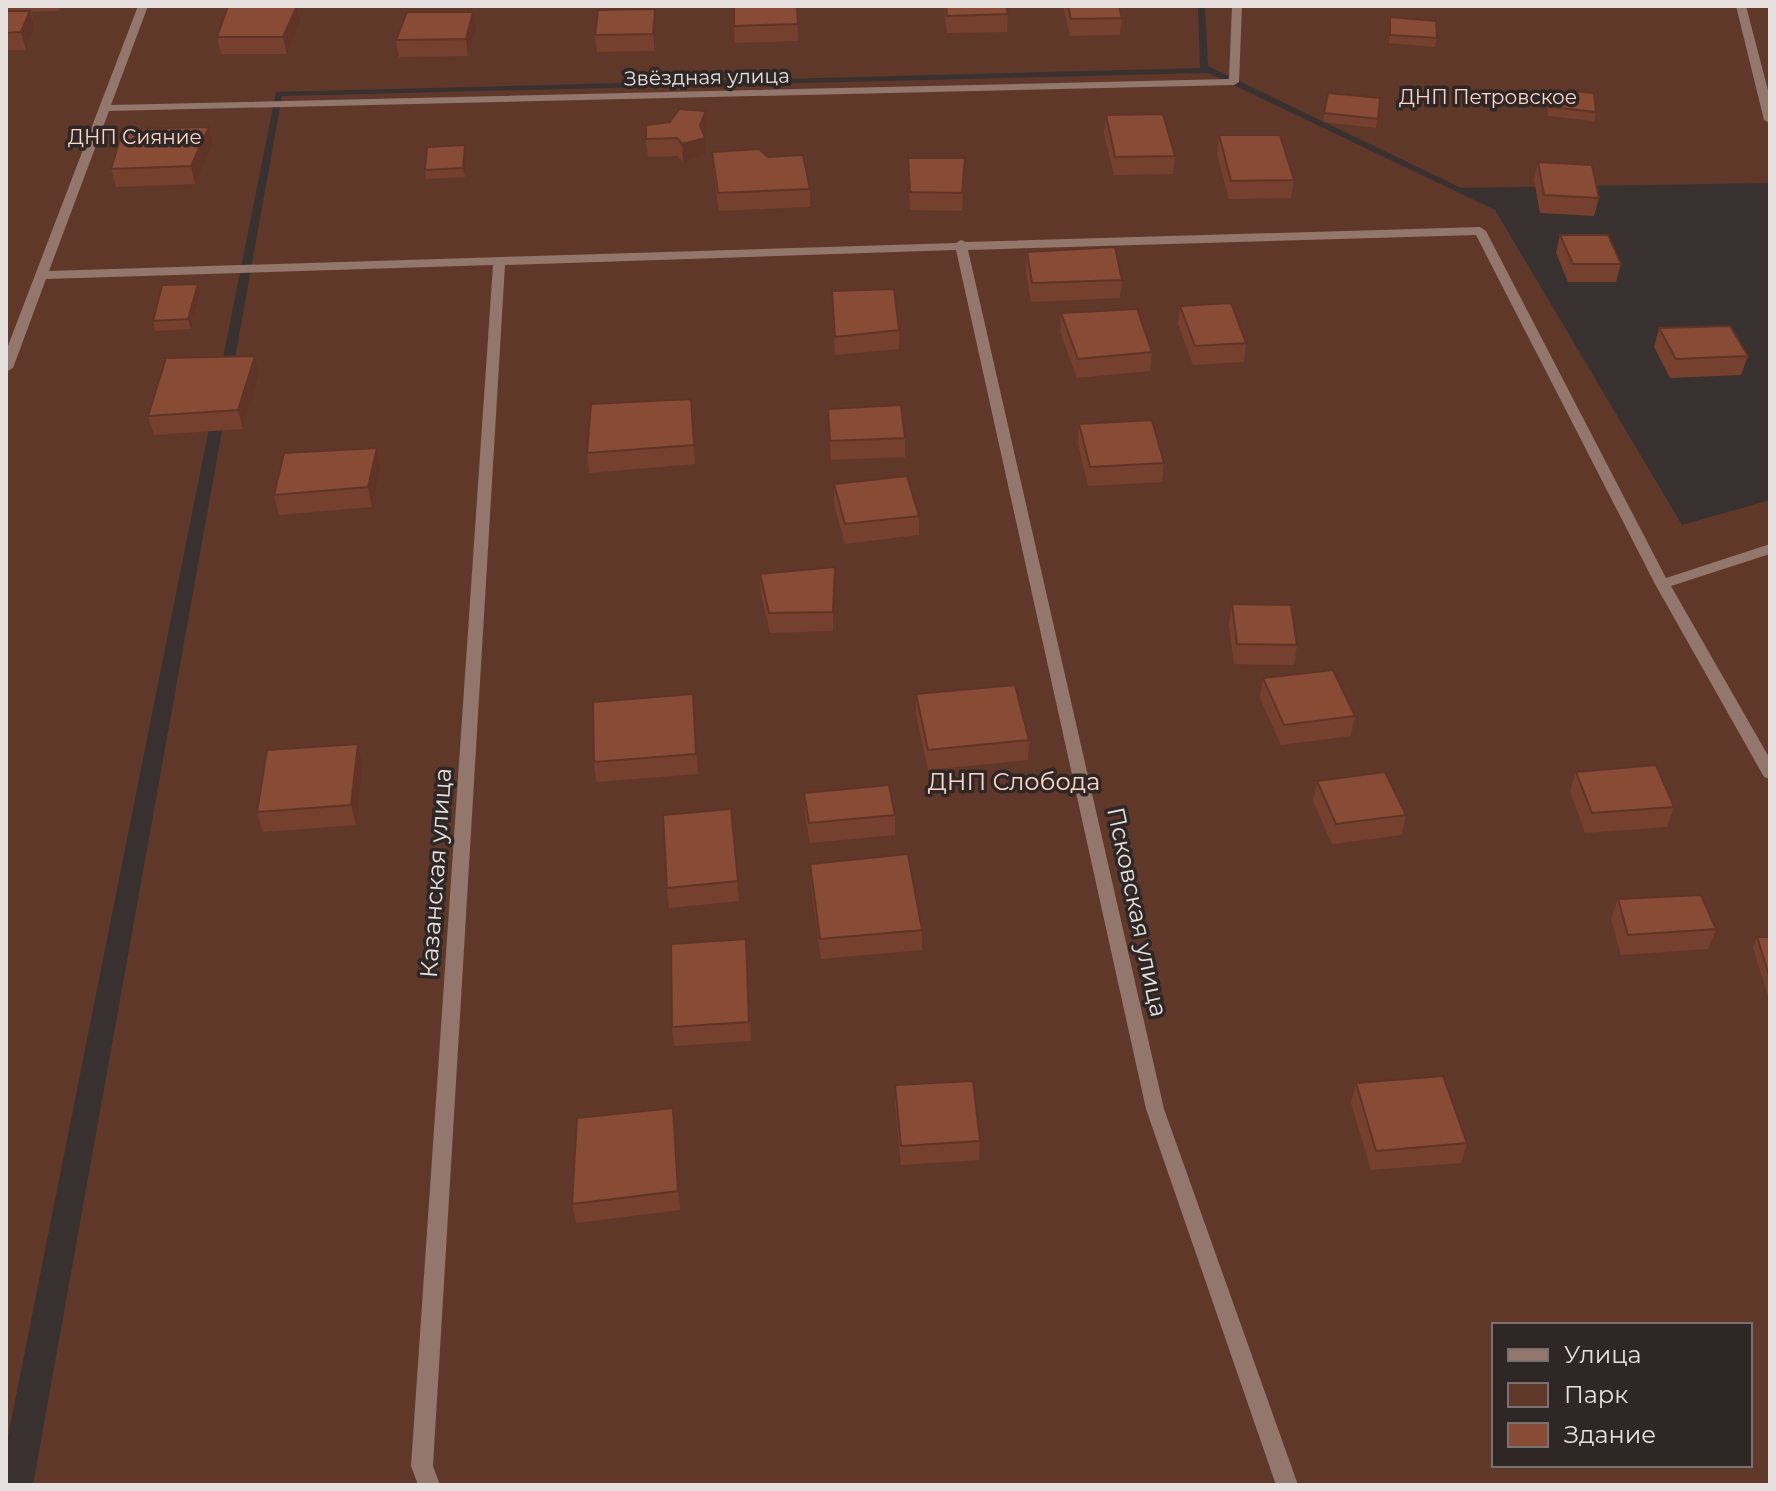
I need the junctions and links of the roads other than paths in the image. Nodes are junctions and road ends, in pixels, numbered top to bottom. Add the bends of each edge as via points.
1 (143, 6) edge
2 (1237, 6) edge
3 (1741, 6) edge
4 (105, 108) junction
5 (1770, 120) edge
6 (961, 244) junction
7 (499, 262) junction
8 (40, 275) junction
9 (6, 368) edge
10 (1770, 549) edge
11 (1662, 584) junction
12 (1770, 773) edge
13 (429, 1485) edge
14 (1287, 1485) edge

1 - 4 street
2 - 4 street, Звёздная улица via 1234,82
3 - 5 street
4 - 8 street
6 - 7 street
6 - 11 street via 1480,231
6 - 14 street, Псковская улица via 1155,1109
7 - 8 street
7 - 13 street, Казанская улица via 422,1466
8 - 9 street
10 - 11 street
11 - 12 street

